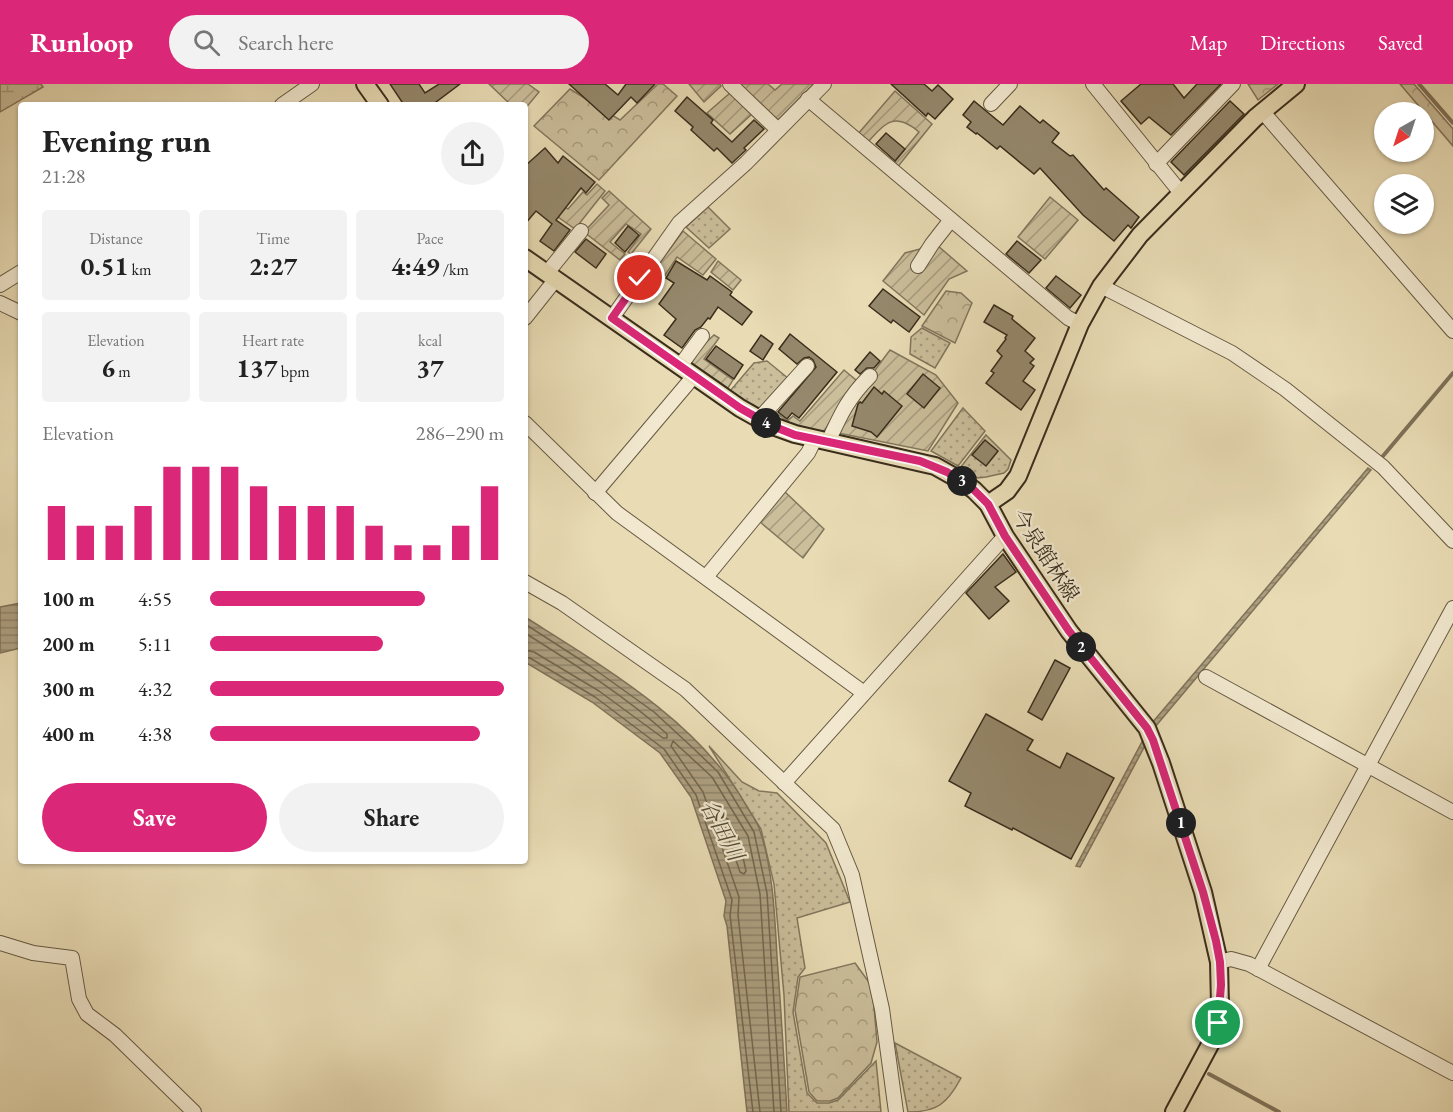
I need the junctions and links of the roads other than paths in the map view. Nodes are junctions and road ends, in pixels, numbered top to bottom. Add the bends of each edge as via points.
1 (312, 84) edge
2 (365, 84) edge
3 (730, 84) edge
4 (824, 84) edge
5 (1010, 84) edge
6 (1093, 84) edge
7 (1233, 84) edge
8 (1296, 84) edge
9 (808, 99) junction
10 (286, 102) edge
11 (378, 102) edge
12 (991, 104) dead end
13 (1262, 111) junction
14 (778, 130) junction
15 (1156, 164) junction
16 (1181, 193) junction
17 (950, 221) junction
18 (581, 231) dead end
19 (528, 260) edge
20 (918, 266) dead end
21 (18, 274) edge
22 (551, 276) junction
23 (0, 285) edge
24 (1101, 286) junction
25 (0, 303) edge
26 (18, 312) edge
27 (528, 313) edge
28 (612, 318) junction
29 (1080, 324) junction
30 (1453, 331) edge
31 (702, 336) dead end
32 (807, 366) dead end
33 (687, 371) junction
34 (870, 376) dead end
35 (759, 419) junction
36 (528, 426) edge
37 (821, 440) junction
38 (595, 493) junction
39 (988, 504) junction
40 (1005, 536) junction
41 (1453, 541) edge
42 (706, 578) junction
43 (528, 584) edge
44 (1453, 608) edge
45 (1206, 677) dead end
46 (864, 693) junction
47 (1368, 766) junction
48 (784, 783) junction
49 (1453, 812) edge
50 (0, 943) edge
51 (1220, 962) junction
52 (1258, 969) junction
53 (1453, 1073) edge
54 (194, 1112) edge
55 (896, 1112) edge
56 (1174, 1112) edge

1 - 10 street
2 - 11 main road
3 - 14 street
4 - 9 street
5 - 12 street
6 - 15 street
7 - 15 street
8 - 13 main road, 今泉館林線
9 - 14 street
9 - 17 street
13 - 16 main road, 今泉館林線
13 - 30 street
14 - 28 street via 679,223
15 - 16 street
16 - 24 main road, 今泉館林線 via 1140,235
17 - 20 street
17 - 29 street
18 - 22 street
19 - 22 main road
21 - 23 street
22 - 27 street
22 - 28 main road
24 - 29 main road, 今泉館林線
24 - 41 street via 1232,353 1285,389 1383,467
25 - 26 street
28 - 33 main road
29 - 39 main road, 今泉館林線 via 1018,476 1007,491
31 - 33 street
32 - 35 street
33 - 35 main road
33 - 38 street
34 - 37 street via 853,393
35 - 37 main road via 787,432
36 - 38 street
37 - 39 main road via 935,466 960,480
37 - 42 street
38 - 42 street via 616,513
39 - 40 main road, 今泉館林線
40 - 46 street
40 - 51 main road, 今泉館林線 via 1069,631 1147,728 1203,892
42 - 46 street
43 - 48 street via 685,689
44 - 47 street
45 - 47 street
46 - 48 street
47 - 49 street
47 - 52 street
48 - 55 street via 833,829 852,875 882,1009
50 - 54 street via 33,953 72,958 79,999 87,1014 116,1035
51 - 52 street via 1231,959
51 - 56 main road, 今泉館林線 via 1220,1005 1214,1039
52 - 53 street

